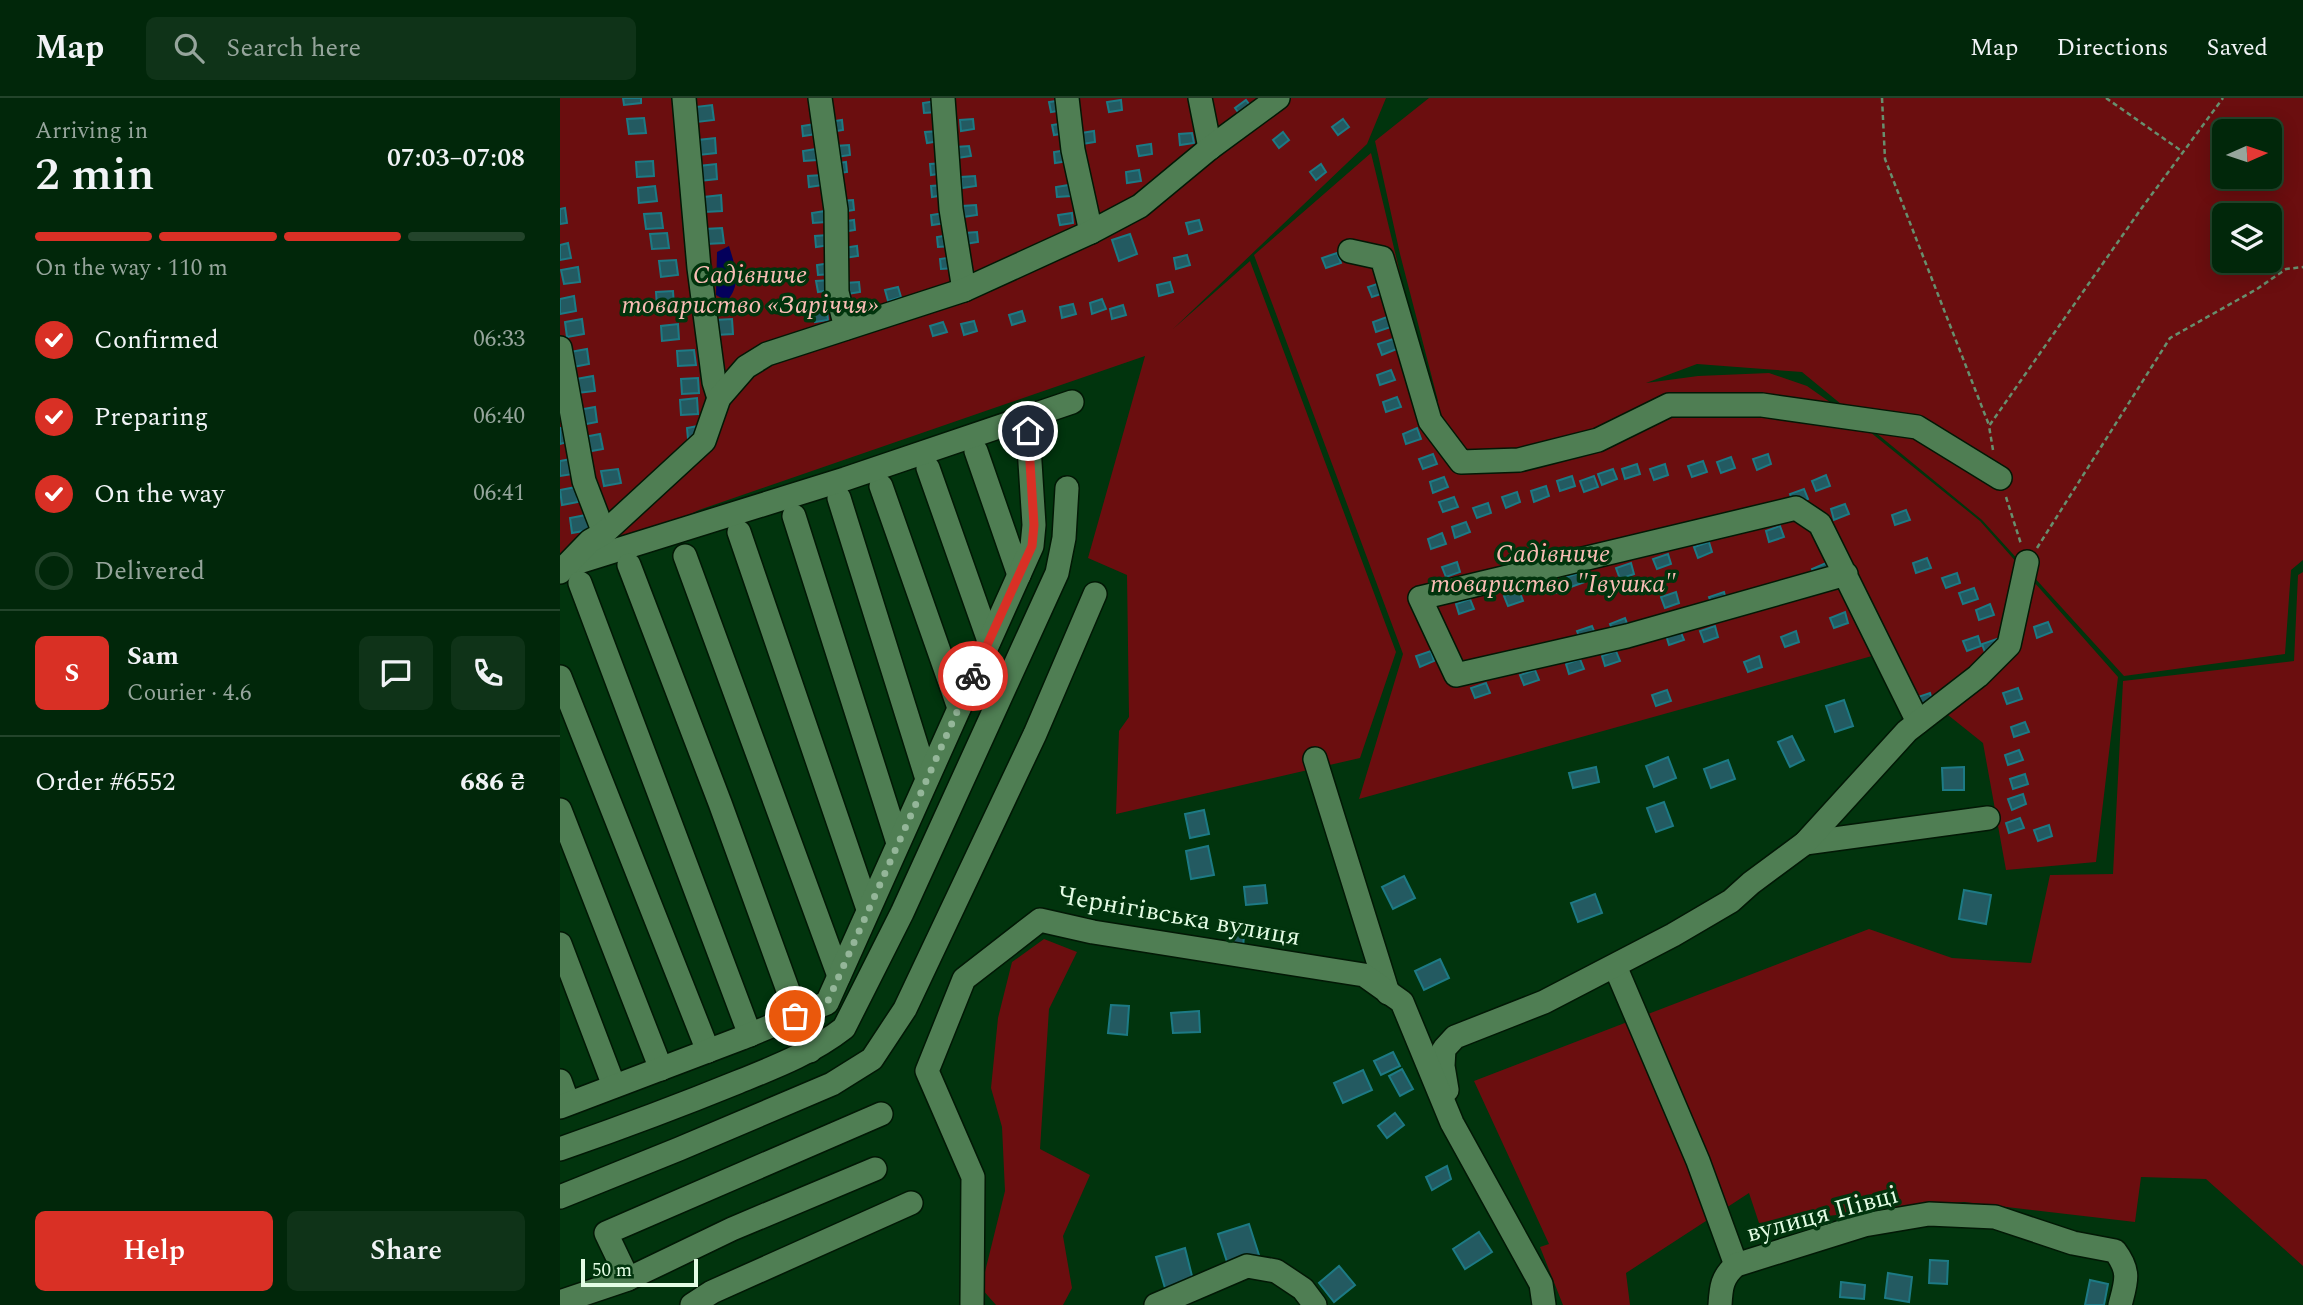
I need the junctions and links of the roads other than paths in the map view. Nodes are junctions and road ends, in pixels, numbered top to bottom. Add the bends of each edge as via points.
1 (684, 98) edge
2 (820, 98) edge
3 (943, 98) edge
4 (1067, 98) edge
5 (1200, 98) edge
6 (1278, 98) edge
7 (1210, 148) junction
8 (1091, 232) junction
9 (1350, 251) dead end
10 (964, 290) junction
11 (846, 328) junction
12 (560, 348) edge
13 (719, 398) junction
14 (1072, 402) dead end
15 (1028, 431) dead end
16 (976, 451) dead end
17 (928, 468) dead end
18 (2000, 478) road end
19 (881, 486) dead end
20 (1067, 488) dead end
21 (839, 498) dead end
22 (794, 516) dead end
23 (604, 533) junction
24 (739, 533) dead end
25 (685, 556) dead end
26 (2027, 562) road end
27 (629, 565) dead end
28 (569, 573) edge
29 (1846, 574) junction
30 (1019, 575) junction
31 (1095, 594) dead end
32 (989, 641) junction
33 (560, 677) edge
34 (959, 708) junction
35 (1918, 722) junction
36 (1315, 759) dead end
37 (927, 779) junction
38 (560, 810) edge
39 (1988, 818) dead end
40 (898, 843) junction
41 (1805, 843) junction
42 (868, 909) junction
43 (856, 936) junction
44 (560, 944) edge
45 (884, 948) junction
46 (1615, 965) junction
47 (836, 982) junction
48 (1388, 993) junction
49 (859, 1000) junction
50 (795, 1016) junction
51 (750, 1035) junction
52 (708, 1051) junction
53 (810, 1051) junction
54 (661, 1069) junction
55 (560, 1082) edge
56 (614, 1086) junction
57 (564, 1105) edge
58 (881, 1114) dead end
59 (1452, 1123) junction
60 (560, 1149) edge
61 (875, 1169) dead end
62 (560, 1197) edge
63 (911, 1203) dead end
64 (1736, 1265) junction
65 (628, 1279) junction
66 (714, 1298) edge
67 (560, 1302) edge
68 (692, 1305) edge
69 (972, 1305) edge
70 (1156, 1305) edge
71 (1315, 1305) edge
72 (1544, 1305) edge
73 (1720, 1305) edge
74 (2120, 1305) edge

1 - 13 street via 699,268
2 - 11 street via 836,210 837,292
3 - 10 street via 951,209
4 - 8 street
5 - 7 street
6 - 7 street
7 - 8 street via 1140,206
8 - 10 street
9 - 18 street via 1381,258 1430,421 1461,462 1519,460 1598,440 1669,405 1762,405 1917,426
10 - 11 street
11 - 13 street via 767,354 746,367
12 - 23 street via 584,481
13 - 23 street via 704,441
14 - 28 street
15 - 30 street via 1034,525 1032,546
16 - 30 street
17 - 32 street
19 - 34 street
20 - 45 street via 1057,573
21 - 37 street
22 - 40 street
23 - 28 street via 590,541
24 - 42 street
25 - 47 street
26 - 35 street via 2009,645 1978,676
27 - 50 street
28 - 51 street
29 - 29 street via 1820,524 1796,508 1420,598 1456,675 1627,636
29 - 35 street
30 - 32 street
31 - 62 street via 1035,734 905,1009 872,1059 832,1084
32 - 34 street
33 - 52 street
34 - 37 street
35 - 41 street
36 - 48 street
37 - 40 street
38 - 54 street
39 - 41 street
40 - 42 street
41 - 46 street via 1731,901
42 - 43 street
43 - 45 street
43 - 47 street
44 - 56 street
45 - 49 street
46 - 59 street via 1545,1002 1455,1037 1444,1049 1443,1066
46 - 64 street via 1698,1161
47 - 49 street
47 - 50 street via 827,1003
48 - 59 street, Чернігівська вулиця via 1402,1002
48 - 69 street, Чернігівська вулиця via 1364,975 1040,920 964,979 927,1071 973,1177
49 - 53 street via 844,1028
50 - 51 street
50 - 53 street
51 - 52 street
52 - 54 street
53 - 60 street
54 - 56 street
55 - 57 street
56 - 57 street
58 - 65 street via 607,1233
59 - 72 street, Чернігівська вулиця via 1541,1284
61 - 65 street
63 - 66 street
64 - 73 street, вулиця Півці via 1721,1286
64 - 74 street, вулиця Півці via 1864,1225 1929,1214 1995,1217 2073,1243 2115,1251 2124,1262 2127,1277
65 - 67 street
66 - 68 street
70 - 71 street via 1247,1266 1276,1271 1303,1289

